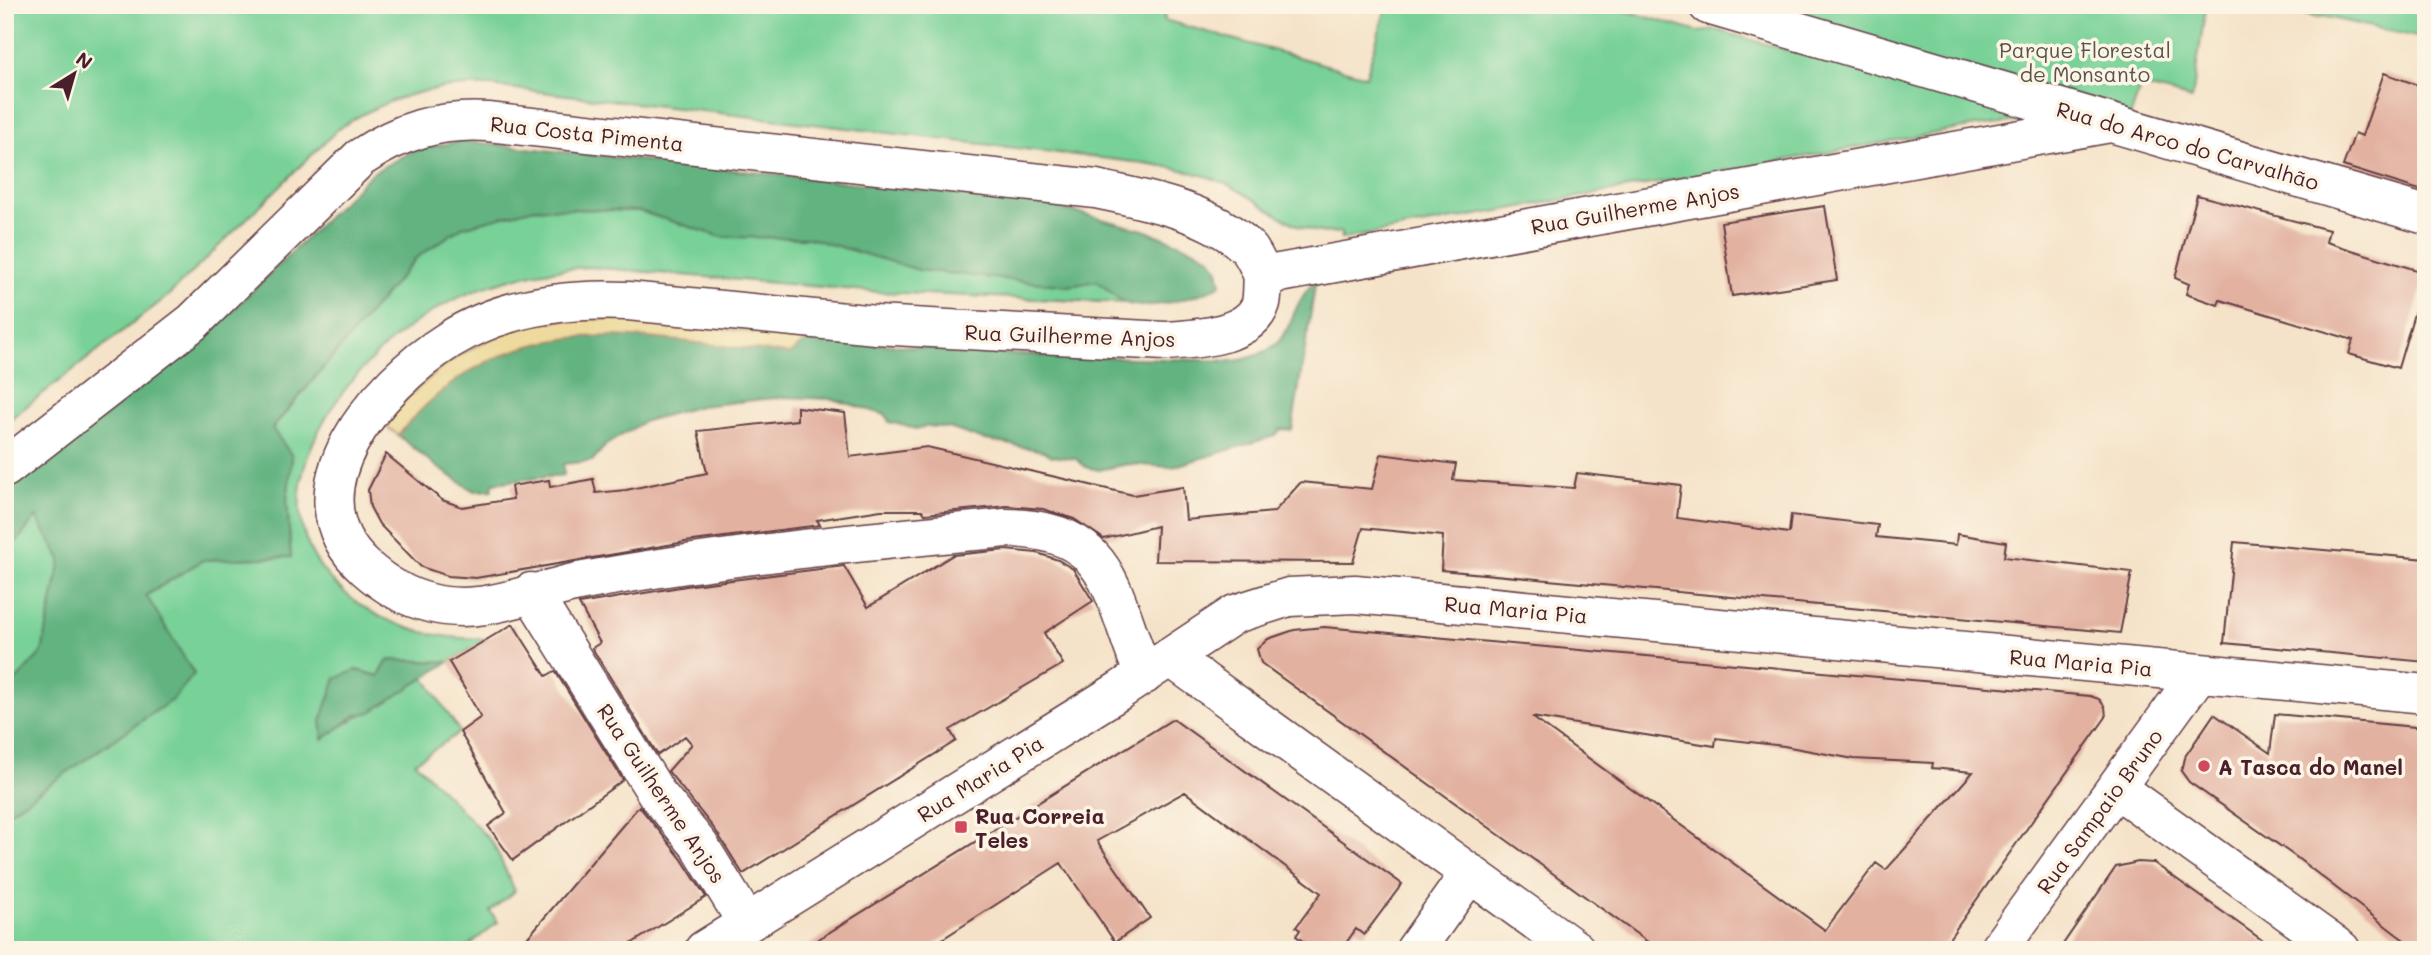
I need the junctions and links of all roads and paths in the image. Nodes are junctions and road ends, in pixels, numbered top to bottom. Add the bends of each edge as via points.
1 (1708, 5) edge
2 (2110, 123) junction
3 (2426, 215) edge
4 (1263, 276) junction
5 (5, 468) edge
6 (531, 592) junction
7 (1157, 666) junction
8 (2199, 673) junction
9 (2426, 694) edge
10 (2116, 788) junction
11 (1470, 873) junction
12 (747, 923) junction
13 (704, 950) edge
14 (1415, 950) edge
15 (1576, 950) edge
16 (1998, 950) edge
17 (2341, 950) edge

1 - 2 street, Rua do Arco do Carvalhão
2 - 3 street, Rua do Arco do Carvalhão
2 - 4 street, Rua Guilherme Anjos
4 - 5 street, Rua Costa Pimenta via 1249,249 1224,230 1140,198 1096,189 488,122 434,124 383,142 360,158 193,322
4 - 6 street, Rua Guilherme Anjos via 1260,305 1240,326 1210,338 1165,341 890,326 590,299 517,309 483,322 419,360 368,414 335,478 336,527 355,558 409,597 468,607 510,602
6 - 7 street, Rua Guilherme Anjos via 790,550 1036,528 1085,547 1100,564
6 - 12 street, Rua Guilherme Anjos via 657,794 699,845
7 - 8 street, Rua Maria Pia via 1235,614 1289,597 1355,594
7 - 11 street
7 - 12 street, Rua Maria Pia
8 - 9 street, Rua Maria Pia
8 - 10 street, Rua Sampaio Bruno
10 - 16 street, Rua Sampaio Bruno
10 - 17 street
11 - 14 street
11 - 15 street
12 - 13 street, Rua Maria Pia

